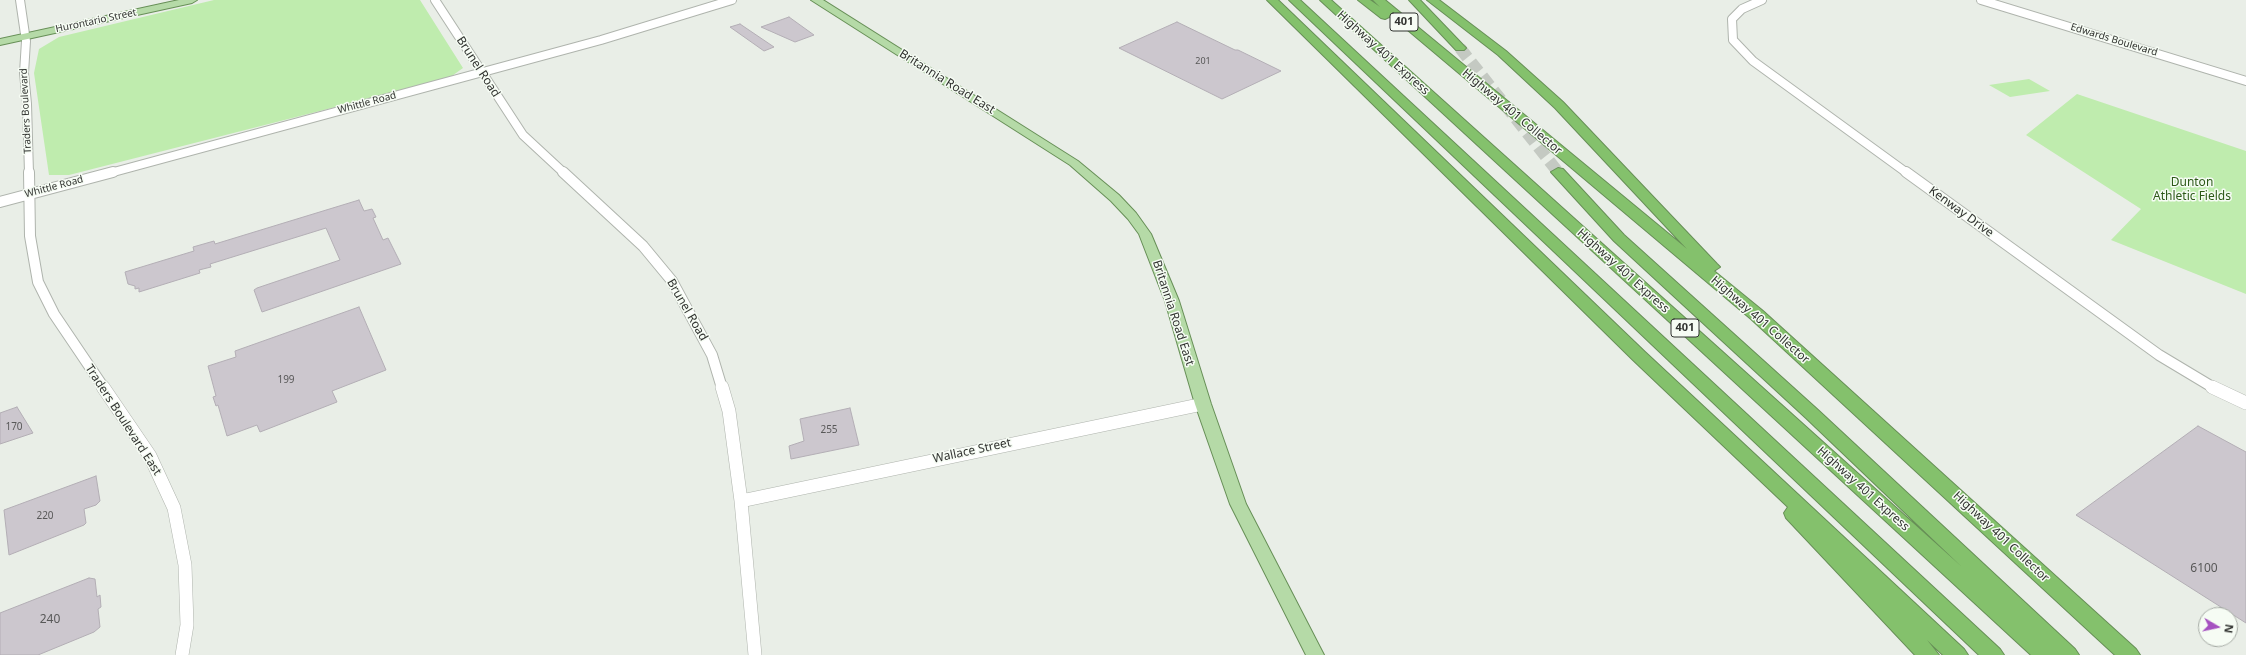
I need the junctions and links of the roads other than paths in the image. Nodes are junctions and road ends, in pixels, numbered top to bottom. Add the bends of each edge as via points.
1 (20, 0) edge
2 (156, 0) edge
3 (192, 0) edge
4 (435, 0) edge
5 (732, 0) edge
6 (816, 0) edge
7 (1268, 0) edge
8 (1272, 0) edge
9 (1294, 0) edge
10 (1325, 0) edge
11 (1363, 0) edge
12 (1378, 0) edge
13 (1414, 0) edge
14 (1432, 0) edge
15 (1762, 0) edge
16 (1981, 0) edge
17 (1292, 21) junction
18 (24, 33) junction
19 (0, 34) edge
20 (0, 42) edge
21 (1430, 44) junction
22 (1460, 48) tunnel mouth
23 (482, 73) junction
24 (2246, 81) edge
25 (1558, 172) tunnel mouth
26 (30, 194) junction
27 (0, 202) edge
28 (1757, 315) junction
29 (1686, 400) junction
30 (2246, 403) edge
31 (1202, 404) junction
32 (741, 501) junction
33 (182, 655) edge
34 (755, 655) edge
35 (1315, 655) edge
36 (1928, 655) edge
37 (1957, 655) edge
38 (1993, 655) edge
39 (2045, 655) edge
40 (2068, 655) edge
41 (2129, 655) edge

1 - 18 street, Traders Boulevard
2 - 18 main road, Hurontario Street
3 - 18 main road, Hurontario Street
4 - 23 street, Brunel Road
5 - 23 street, Whittle Road
6 - 31 main road, Britannia Road East via 1074,163 1115,198 1140,228 1156,257 1172,301
7 - 17 highway
8 - 17 highway
9 - 38 highway, Highway 401 Express / 401
10 - 39 highway, Highway 401 Express / 401
11 - 21 highway via 1399,28
12 - 21 highway, Highway 401 Collector / 401
13 - 22 highway
14 - 28 highway via 1502,53 1559,105
15 - 30 street, Kenway Drive via 1742,9 1732,19 1733,40 1753,61 2159,355 2218,390
16 - 24 street, Edwards Boulevard
17 - 29 highway
18 - 19 main road, Hurontario Street
18 - 20 main road, Hurontario Street
18 - 26 street, Traders Boulevard
21 - 28 highway, Highway 401 Collector / 401
23 - 26 street, Whittle Road
23 - 32 street, Brunel Road via 523,136 643,246 672,281 712,355 729,411
25 - 40 highway via 1619,238 1812,414
26 - 27 street, Whittle Road
26 - 33 street, Traders Boulevard East via 30,236 38,282 54,314 150,456 174,508 185,566 187,625
28 - 41 highway, Highway 401 Collector / 401
29 - 36 highway
29 - 37 highway
31 - 32 street, Wallace Street
31 - 35 main road, Britannia Road East via 1238,504
32 - 34 street, Brunel Road

